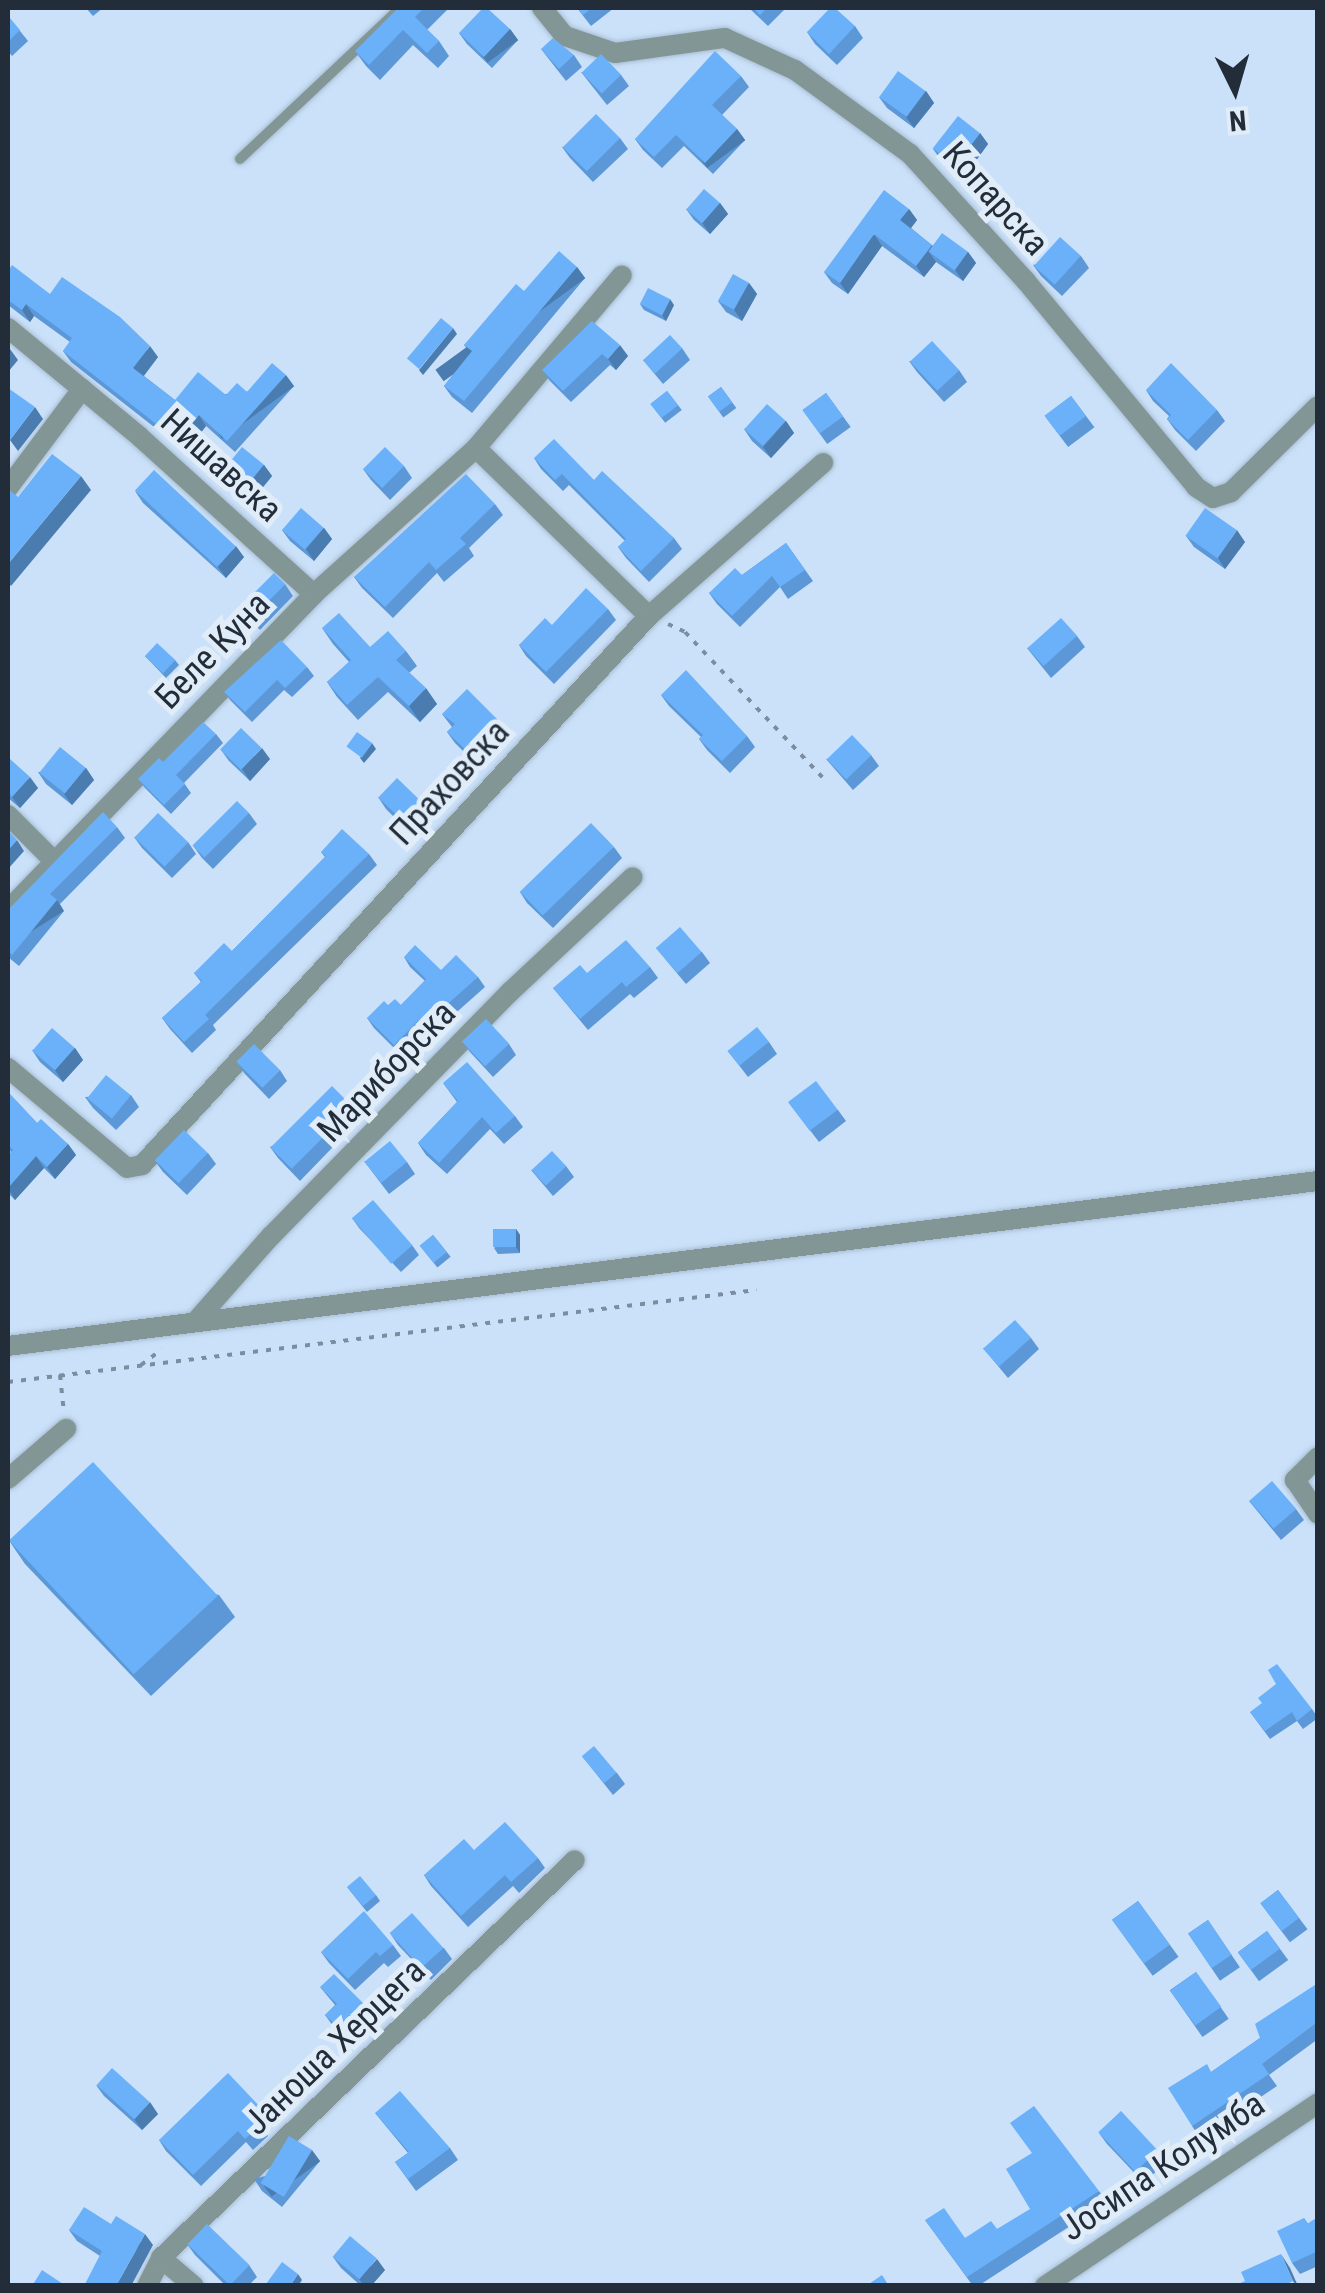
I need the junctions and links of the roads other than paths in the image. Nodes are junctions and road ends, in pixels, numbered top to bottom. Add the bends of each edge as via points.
1 (400, 8) edge
2 (542, 8) edge
3 (240, 160) dead end
4 (622, 275) dead end
5 (8, 328) edge
6 (82, 389) junction
7 (1318, 406) edge
8 (476, 448) junction
9 (823, 464) dead end
10 (8, 488) edge
11 (314, 594) junction
12 (649, 616) junction
13 (8, 815) edge
14 (54, 861) junction
15 (633, 877) dead end
16 (8, 910) edge
17 (8, 1068) edge
18 (1318, 1181) edge
19 (196, 1320) junction
20 (8, 1346) edge
21 (66, 1429) road end
22 (1318, 1457) edge
23 (8, 1479) edge
24 (1318, 1514) edge
25 (575, 1860) dead end
26 (1318, 2103) edge
27 (160, 2258) junction
28 (147, 2286) edge
29 (194, 2286) edge
30 (1045, 2286) edge

1 - 3 lane
2 - 7 street, Копарска via 565,36 616,54 724,38 795,70 910,154 1025,280 1196,487 1214,498 1231,492
4 - 8 street, Беле Куна
5 - 6 street, Нишавска
6 - 10 street
6 - 11 street, Нишавска
8 - 11 street, Беле Куна
8 - 12 street
9 - 12 street, Праховска
11 - 14 street, Беле Куна
12 - 17 street, Праховска via 142,1165 127,1168
13 - 14 street
14 - 16 street, Беле Куна
15 - 19 street, Мариборска via 457,1047
18 - 19 street
19 - 20 street
21 - 23 street
22 - 24 street via 1294,1480
25 - 27 street, Јаноша Херцега
26 - 30 street, Јосипа Колумба
27 - 28 street, Јаноша Херцега
27 - 29 street

